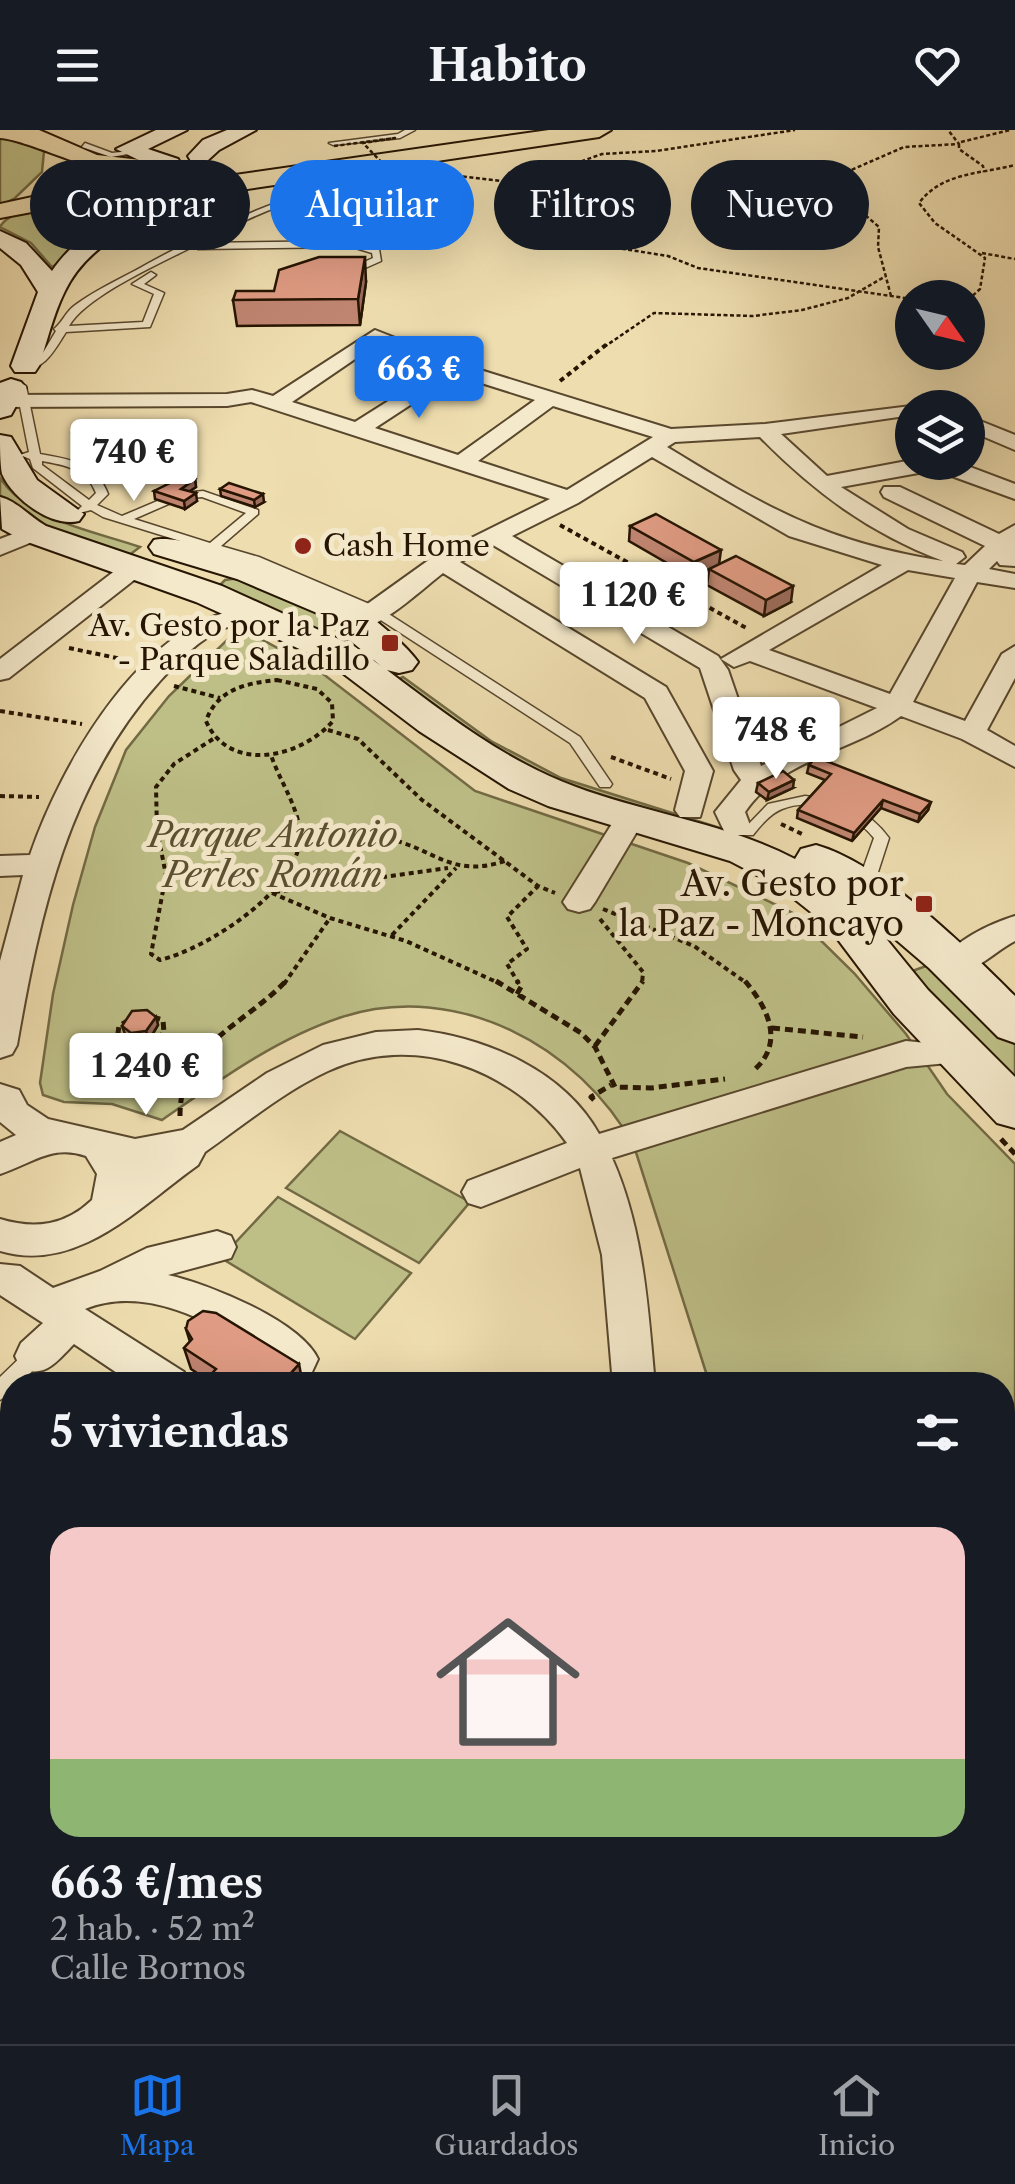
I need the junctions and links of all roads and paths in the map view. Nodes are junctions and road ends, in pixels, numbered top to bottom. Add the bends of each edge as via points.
1 (176, 130) edge
2 (244, 130) edge
3 (411, 130) edge
4 (529, 130) edge
5 (599, 130) edge
6 (795, 130) edge
7 (948, 130) edge
8 (1000, 130) edge
9 (1008, 130) edge
10 (0, 132) edge
11 (50, 138) edge
12 (960, 143) junction
13 (84, 145) dead end
14 (326, 148) junction
15 (130, 153) junction
16 (199, 156) junction
17 (96, 160) edge
18 (155, 160) edge
19 (188, 160) edge
20 (236, 160) edge
21 (380, 160) edge
22 (588, 160) edge
23 (1015, 165) edge
24 (982, 174) junction
25 (250, 180) edge
26 (30, 193) edge
27 (30, 211) edge
28 (2, 221) edge
29 (250, 245) edge
30 (0, 247) edge
31 (81, 250) edge
32 (184, 250) edge
33 (200, 250) edge
34 (624, 250) edge
35 (982, 253) junction
36 (1015, 259) edge
37 (332, 276) edge
38 (886, 276) junction
39 (982, 280) edge
40 (51, 292) junction
41 (866, 292) junction
42 (891, 296) junction
43 (895, 297) edge
44 (59, 329) junction
45 (454, 368) junction
46 (11, 382) edge
47 (545, 396) junction
48 (276, 403) junction
49 (895, 411) edge
50 (879, 412) junction
51 (895, 429) edge
52 (765, 430) junction
53 (985, 430) edge
54 (356, 432) junction
55 (660, 441) junction
56 (1015, 444) edge
57 (0, 446) edge
58 (35, 457) junction
59 (460, 464) junction
60 (895, 470) edge
61 (983, 480) edge
62 (819, 484) junction
63 (892, 492) dead end
64 (1015, 492) edge
65 (570, 498) junction
66 (0, 506) edge
67 (84, 512) junction
68 (540, 514) junction
69 (123, 520) junction
70 (34, 534) junction
71 (496, 537) junction
72 (1008, 538) edge
73 (212, 547) junction
74 (0, 548) edge
75 (442, 562) junction
76 (902, 563) junction
77 (134, 568) junction
78 (974, 569) junction
79 (1015, 569) edge
80 (249, 572) junction
81 (1015, 581) edge
82 (213, 605) junction
83 (364, 619) junction
84 (310, 640) junction
85 (36, 641) junction
86 (758, 646) junction
87 (1015, 654) edge
88 (716, 670) junction
89 (0, 672) edge
90 (152, 672) junction
91 (220, 698) junction
92 (897, 706) junction
93 (0, 711) edge
94 (105, 727) junction
95 (328, 730) junction
96 (972, 733) junction
97 (213, 738) junction
98 (271, 755) junction
99 (1015, 758) edge
100 (756, 781) junction
101 (0, 796) edge
102 (67, 798) junction
103 (690, 810) junction
104 (630, 818) junction
105 (742, 830) junction
106 (299, 844) junction
107 (504, 861) junction
108 (40, 864) junction
109 (0, 866) edge
110 (453, 868) junction
111 (538, 886) junction
112 (272, 893) junction
113 (876, 898) junction
114 (584, 904) junction
115 (330, 918) junction
116 (1015, 927) edge
117 (391, 936) junction
118 (956, 964) junction
119 (902, 989) junction
120 (517, 994) junction
121 (1015, 1025) edge
122 (772, 1028) junction
123 (159, 1039) junction
124 (0, 1045) edge
125 (595, 1047) junction
126 (921, 1054) joint
127 (199, 1057) junction
128 (746, 1076) dead end
129 (733, 1078) dead end
130 (611, 1085) junction
131 (0, 1096) edge
132 (1015, 1109) edge
133 (76, 1139) junction
134 (192, 1142) junction
135 (606, 1146) junction
136 (0, 1160) edge
137 (481, 1192) dead end
138 (86, 1225) junction
139 (0, 1235) edge
140 (217, 1246) dead end
141 (3, 1281) edge
142 (110, 1286) junction
143 (62, 1314) junction
144 (35, 1356) joint
145 (298, 1358) edge
146 (19, 1372) edge
147 (149, 1372) edge
148 (633, 1372) edge

1 - 15 main road via 130,147
2 - 16 main road
3 - 14 lane
4 - 14 highway
5 - 25 highway
6 - 22 path
7 - 12 path
8 - 9 path
9 - 12 path
10 - 11 highway
11 - 17 highway
12 - 24 path via 985,169
12 - 38 path via 904,147 826,181 880,227
13 - 15 lane via 110,155
14 - 16 highway via 236,161
14 - 20 highway
14 - 21 path, bridge via 395,138 363,144
15 - 18 main road
16 - 19 highway
23 - 24 path
24 - 35 path via 946,180 919,203 935,224
26 - 28 highway
27 - 28 highway
28 - 40 main road
29 - 37 lane via 353,244 376,251 378,258 365,268
30 - 46 main road via 22,261 39,289
31 - 40 main road
32 - 44 lane via 96,296
33 - 44 lane via 138,282 159,293 147,325
34 - 41 path via 762,280
35 - 36 path
35 - 39 path
38 - 41 path
38 - 42 path
40 - 46 main road
41 - 42 path
41 - 47 path via 808,308 649,314
42 - 43 path
44 - 46 lane via 45,358
45 - 47 street
45 - 48 street via 375,336
45 - 54 street
46 - 48 street via 227,400 245,393
46 - 58 lane
47 - 55 street
47 - 59 street
48 - 54 street
49 - 50 street
50 - 51 street
50 - 52 street
52 - 55 street
52 - 62 street
53 - 56 street
54 - 59 street
55 - 65 street
55 - 76 street via 796,530
57 - 58 lane
57 - 67 main road via 24,486
58 - 67 lane
58 - 67 lane via 96,476 102,494
59 - 65 street
60 - 62 street
61 - 64 street
62 - 78 street via 872,520
63 - 72 street
65 - 68 street
66 - 70 main road
67 - 69 lane
67 - 80 main road
68 - 71 street
68 - 86 path
69 - 73 lane
69 - 73 lane via 178,496 203,494 254,512
70 - 74 street
70 - 77 main road
71 - 75 street
71 - 88 street
72 - 78 street
72 - 79 street
73 - 83 lane via 290,573
75 - 83 street
75 - 103 street via 656,693 699,771
76 - 78 street
76 - 86 street
77 - 82 main road
77 - 85 street
78 - 81 street
78 - 92 street
80 - 82 main road via 215,576 207,585
80 - 83 main road
82 - 84 main road
82 - 90 street
83 - 84 main road via 336,638
83 - 103 main road via 522,750
84 - 104 main road via 341,654 498,767
85 - 89 street
85 - 90 path
86 - 88 street
86 - 92 street
87 - 96 street
88 - 100 street
90 - 91 path
90 - 94 street
91 - 95 path via 262,681 305,684 332,703
91 - 97 path via 206,721
92 - 96 street
92 - 100 street
93 - 94 path
94 - 102 street
95 - 98 path via 308,745
95 - 107 path via 358,739 422,800
96 - 99 street
97 - 98 path via 234,751
97 - 112 path via 174,764 156,787 166,875 151,954 173,958
98 - 106 path
100 - 105 street via 730,812
101 - 102 path
102 - 108 street
103 - 105 main road
104 - 114 street
104 - 119 main road via 745,851 793,876 842,914
105 - 113 main road via 814,858
105 - 113 lane via 790,801 858,816 882,838 870,872
106 - 110 path via 372,835
106 - 112 path via 287,877
107 - 110 path
107 - 111 path
108 - 109 street
108 - 124 street
110 - 112 path
110 - 117 path
111 - 114 path
111 - 120 path via 507,916 527,949 508,964 522,987
112 - 115 path
113 - 118 main road
114 - 122 path via 653,925 743,978
114 - 125 path via 643,972 638,991
115 - 117 path
115 - 127 path via 318,944 279,989
116 - 118 street
117 - 120 path
118 - 119 main road via 932,956 910,959 898,972
118 - 121 main road
119 - 132 main road
120 - 125 path
122 - 126 path via 872,1038
122 - 128 path via 770,1052
123 - 123 path via 165,1026 150,1013 119,1026 125,1044
123 - 127 path
125 - 130 path
126 - 135 street
127 - 134 path via 180,1092 180,1118
129 - 130 path via 651,1088
130 - 135 path via 592,1097
131 - 133 street via 22,1122
133 - 134 street via 135,1153
133 - 136 street via 26,1143
133 - 138 street via 104,1150 116,1174 110,1201
134 - 135 street via 334,1054 398,1041 474,1054 515,1075
134 - 138 street via 185,1154
135 - 137 street
135 - 148 street
138 - 139 street via 35,1243
138 - 141 street
140 - 142 street via 147,1264
141 - 143 street
142 - 143 street via 73,1292
142 - 145 street via 148,1287 207,1303
143 - 144 street
143 - 147 street
144 - 146 lane

